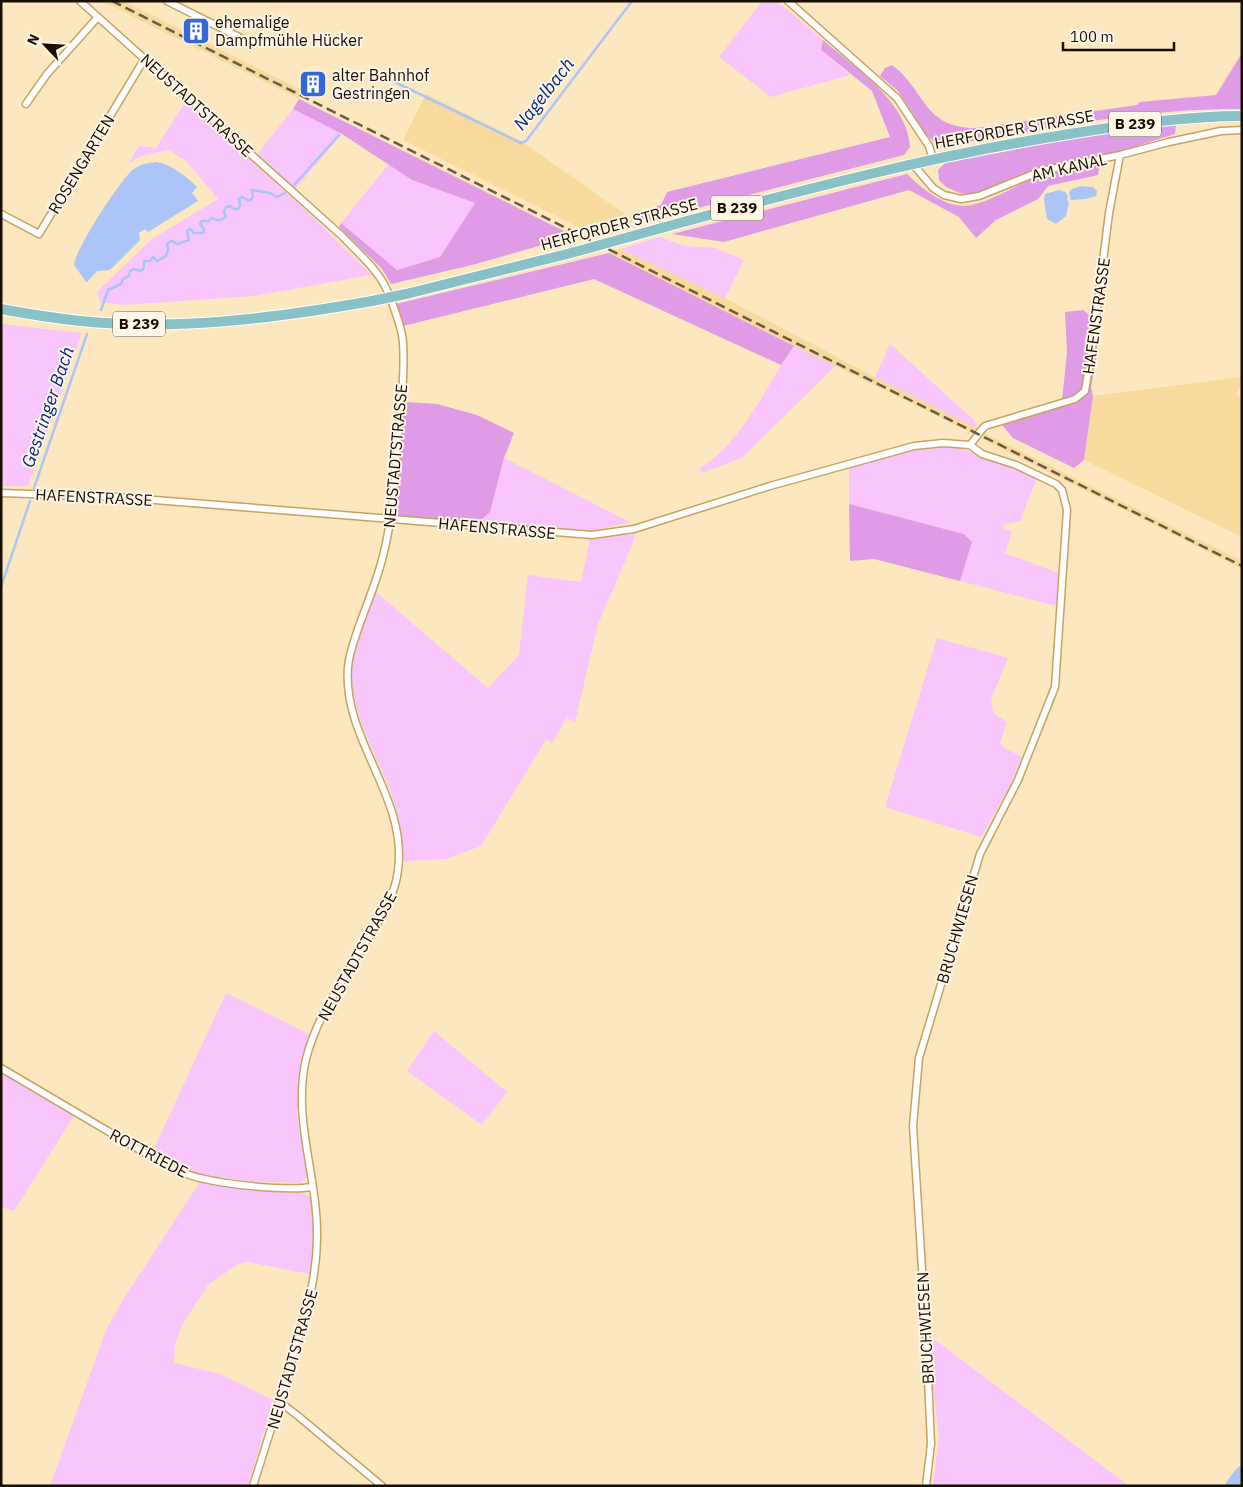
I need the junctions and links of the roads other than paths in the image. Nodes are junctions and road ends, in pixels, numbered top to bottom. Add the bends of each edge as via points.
1 (80, 1) edge
2 (168, 1) edge
3 (788, 1) edge
4 (98, 17) junction
5 (248, 41) dead end
6 (145, 58) junction
7 (26, 104) dead end
8 (1242, 116) edge
9 (1242, 130) edge
10 (1120, 155) junction
11 (933, 159) junction
12 (912, 163) junction
13 (1, 214) edge
14 (1, 309) edge
15 (970, 445) junction
16 (1, 493) edge
17 (391, 519) junction
18 (1, 1068) edge
19 (313, 1187) junction
20 (280, 1402) junction
21 (253, 1486) edge
22 (382, 1486) edge
23 (926, 1486) edge

1 - 4 street, NEUSTADTSTRASSE
2 - 5 street
3 - 11 street via 898,98 930,146
4 - 6 street, NEUSTADTSTRASSE
4 - 7 street via 47,74
6 - 13 street, ROSENGARTEN via 39,234
6 - 17 street, NEUSTADTSTRASSE via 342,236 386,288 403,339 402,395
8 - 11 main road, HERFORDER STRASSE / B 239 via 1121,126
9 - 10 street, AM KANAL via 1221,131
10 - 12 street, AM KANAL via 1041,171 979,196 961,199 932,188
10 - 15 street, HAFENSTRASSE via 1085,390 1075,399 985,426
11 - 12 main road, HERFORDER STRASSE / B 239
12 - 14 main road, HERFORDER STRASSE / B 239, bridge via 406,294 296,314 166,324 82,321
15 - 17 street, HAFENSTRASSE via 914,446 770,486 634,529 592,536
15 - 23 street, BRUCHWIESEN via 982,454 1016,465 1056,484 1062,490 1067,510 1055,687 1018,780 980,854 920,1058 913,1126 931,1444
16 - 17 street, HAFENSTRASSE via 117,496
17 - 19 street, NEUSTADTSTRASSE via 348,666 350,703 358,730 390,803 397,830 399,866 388,906 327,1007 306,1059 302,1087 303,1128
18 - 19 street, ROTTRIEDE via 185,1174 247,1185
19 - 20 street, NEUSTADTSTRASSE via 318,1232 314,1280
20 - 21 street, NEUSTADTSTRASSE
20 - 22 street

